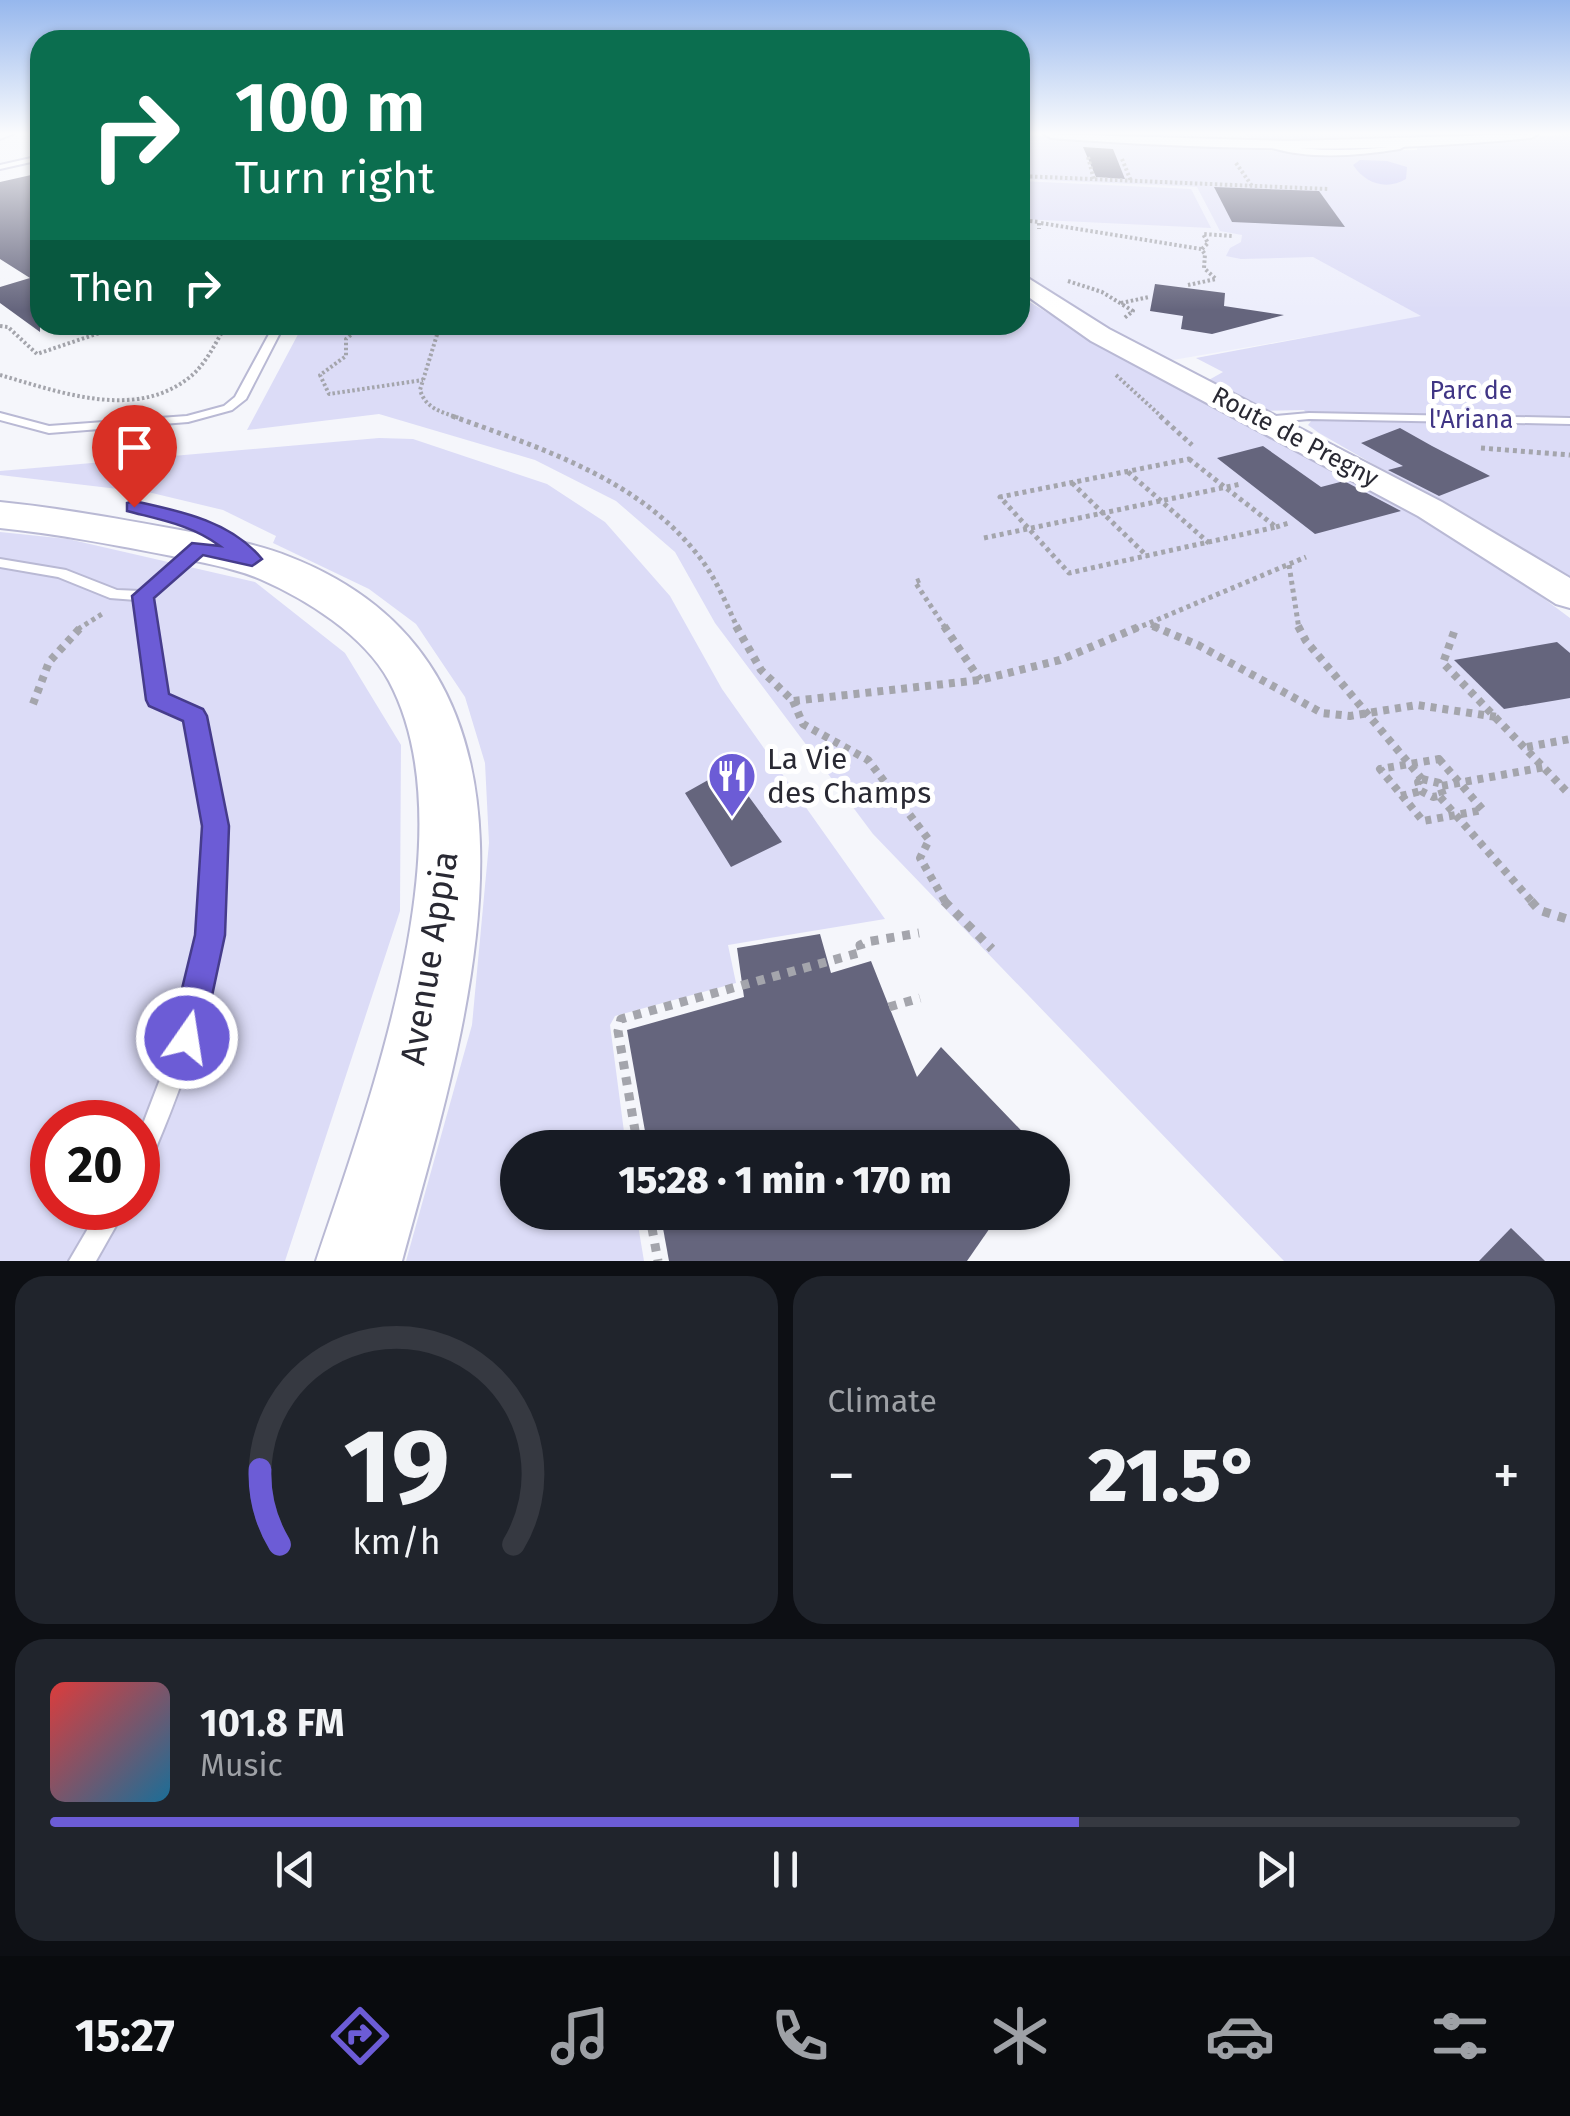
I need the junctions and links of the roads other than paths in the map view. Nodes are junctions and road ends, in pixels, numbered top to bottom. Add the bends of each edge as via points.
1 (1036, 280) edge
2 (275, 335) edge
3 (0, 416) edge
4 (1264, 420) junction
5 (1570, 421) edge
6 (0, 494) edge
7 (0, 515) edge
8 (225, 554) junction
9 (0, 563) edge
10 (1570, 595) edge
11 (143, 596) junction
12 (160, 1107) edge
13 (101, 1230) edge
14 (82, 1261) edge
15 (359, 1261) edge

1 - 4 street, Route de Pregny via 1100,334
2 - 3 lane via 240,399 228,408 188,418 49,430
4 - 5 lane
4 - 10 street, Route de Pregny via 1452,521
6 - 8 main road, Avenue Appia via 86,500 181,518 211,530
7 - 8 main road, Avenue Appia via 88,525
8 - 11 lane
8 - 15 main road, Avenue Appia via 333,599 391,648 425,698 446,770 448,874 435,966
9 - 11 lane via 61,573 114,595
11 - 12 lane via 158,700 194,716 216,826 210,935 187,1038
13 - 14 lane

